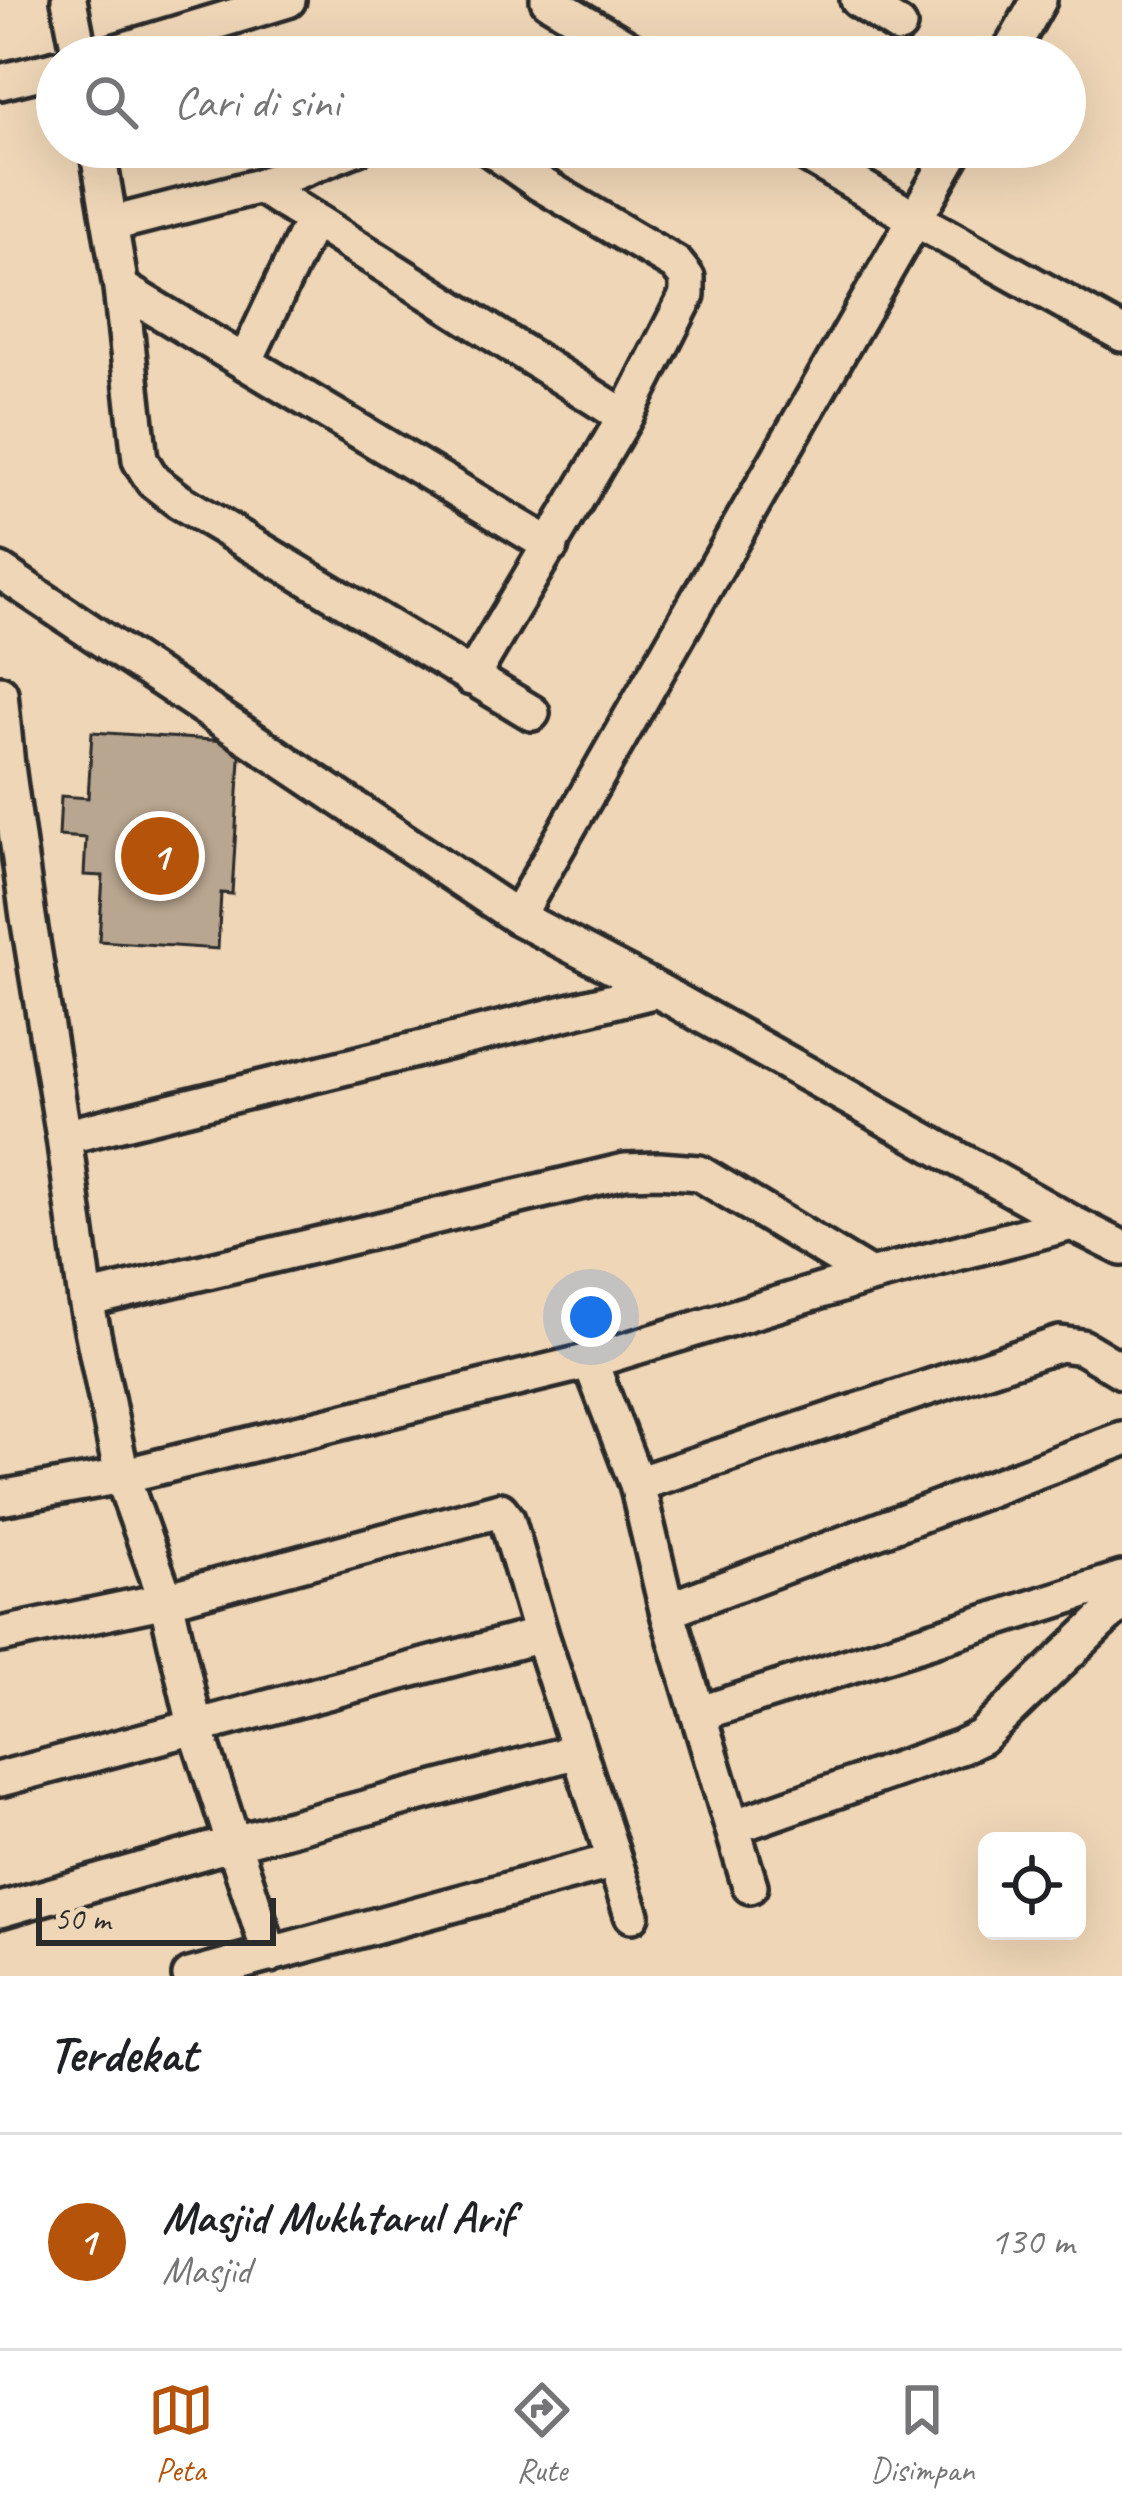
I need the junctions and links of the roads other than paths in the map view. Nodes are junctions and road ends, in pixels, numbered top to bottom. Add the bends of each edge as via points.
1 (69, 0) edge
2 (288, 0) edge
3 (548, 0) edge
4 (858, 0) edge
5 (1039, 0) edge
6 (899, 26) dead end
7 (76, 36) edge
8 (169, 36) edge
9 (608, 36) edge
10 (1019, 36) edge
11 (36, 73) edge
12 (0, 82) edge
13 (101, 168) edge
14 (305, 168) edge
15 (518, 168) edge
16 (829, 168) edge
17 (944, 168) edge
18 (260, 186) junction
19 (313, 219) junction
20 (915, 219) junction
21 (112, 224) junction
22 (122, 288) junction
23 (1122, 334) edge
24 (244, 362) junction
25 (625, 417) junction
26 (551, 546) junction
27 (0, 572) edge
28 (471, 678) junction
29 (0, 693) edge
30 (532, 713) dead end
31 (4, 767) edge
32 (517, 917) junction
33 (14, 922) edge
34 (657, 990) junction
35 (64, 1137) junction
36 (1072, 1223) junction
37 (1122, 1248) edge
38 (871, 1276) junction
39 (86, 1300) junction
40 (590, 1361) junction
41 (1122, 1371) edge
42 (1122, 1438) edge
43 (122, 1476) junction
44 (638, 1484) junction
45 (0, 1498) edge
46 (1122, 1579) edge
47 (166, 1600) junction
48 (1122, 1601) edge
49 (667, 1610) junction
50 (0, 1635) edge
51 (541, 1635) junction
52 (698, 1714) junction
53 (196, 1725) junction
54 (578, 1751) junction
55 (0, 1779) edge
56 (733, 1827) junction
57 (234, 1843) junction
58 (614, 1861) junction
59 (750, 1886) dead end
60 (0, 1910) edge
61 (632, 1915) dead end
62 (270, 1955) junction
63 (190, 1976) edge

1 - 7 street
2 - 8 street
3 - 9 street
4 - 6 street
5 - 10 street
11 - 12 street
13 - 21 street
14 - 18 street
15 - 25 street via 687,278 687,295
16 - 20 street
17 - 20 street
18 - 19 street
18 - 21 street
19 - 24 street
19 - 25 street
20 - 23 street
20 - 32 street
21 - 22 street
22 - 24 street
22 - 28 street via 140,460 153,481
24 - 26 street
25 - 26 street
26 - 28 street
27 - 32 street
28 - 30 street
29 - 31 street
31 - 33 street
32 - 34 street
33 - 35 street
34 - 35 street
34 - 36 street
35 - 39 street
36 - 37 street
36 - 38 street
38 - 39 street via 699,1173 659,1169
38 - 40 street
39 - 43 street
40 - 43 street
40 - 44 street
41 - 44 street via 1082,1346 1060,1344
42 - 49 street
43 - 45 street
43 - 47 street
44 - 49 street
46 - 52 street
47 - 50 street
47 - 51 street via 500,1510
47 - 53 street
48 - 56 street via 982,1737
49 - 52 street
51 - 53 street
51 - 54 street
52 - 56 street
53 - 55 street
53 - 57 street
54 - 57 street
54 - 58 street
56 - 59 street
57 - 60 street
57 - 62 street
58 - 61 street
58 - 62 street
62 - 63 street

